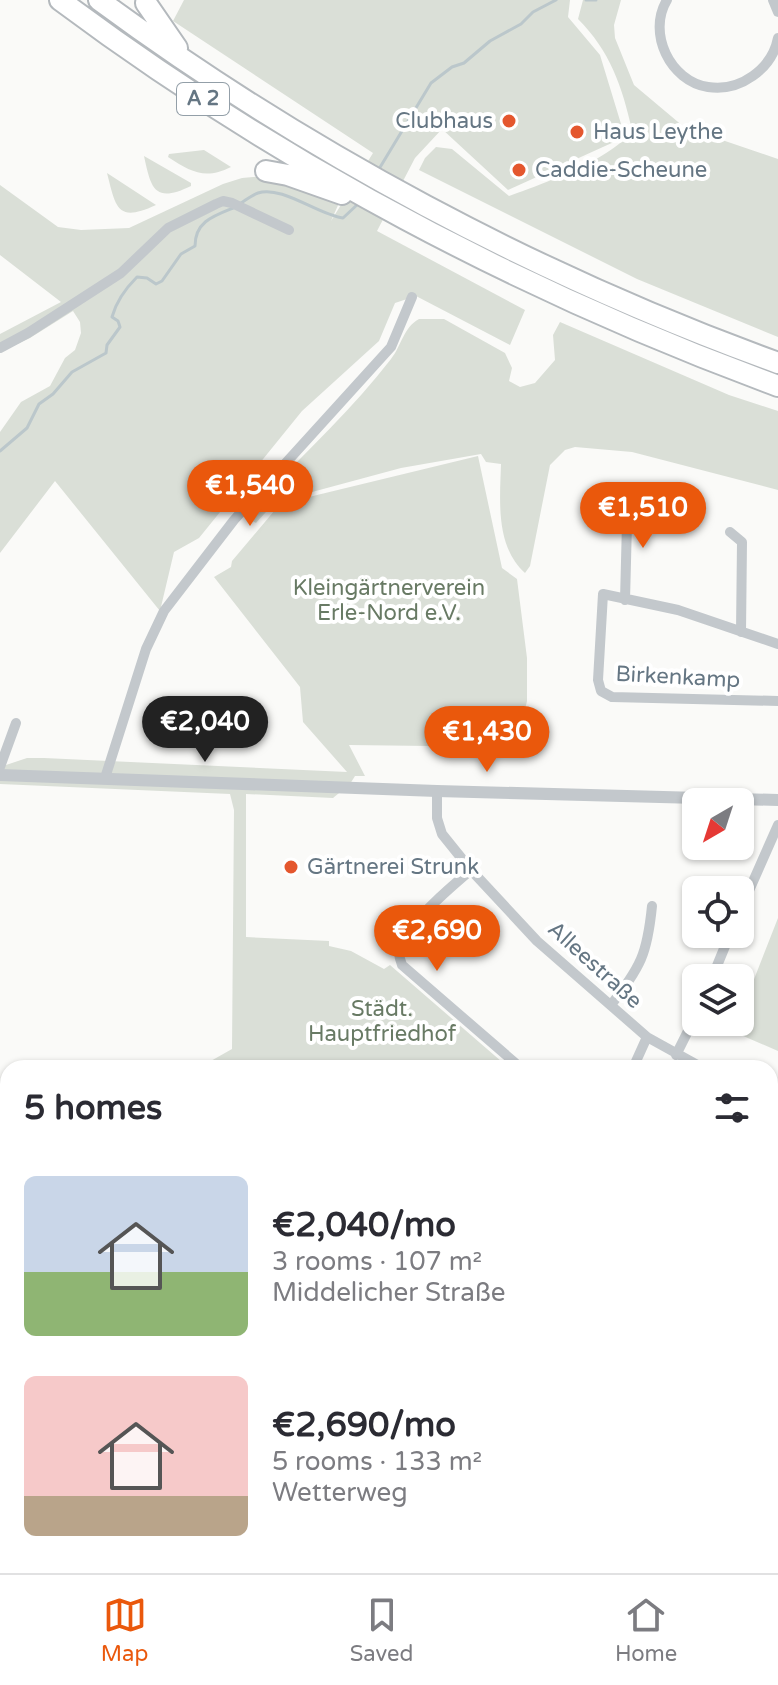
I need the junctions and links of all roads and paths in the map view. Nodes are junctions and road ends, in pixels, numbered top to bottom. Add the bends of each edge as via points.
1 (60, 0) edge
2 (99, 0) edge
3 (667, 0) edge
4 (146, 3) dead end
5 (778, 38) edge
6 (186, 61) junction
7 (266, 171) dead end
8 (350, 192) junction
9 (289, 230) dead end
10 (412, 297) dead end
11 (0, 348) edge
12 (778, 363) edge
13 (778, 386) edge
14 (621, 509) dead end
15 (730, 532) dead end
16 (625, 600) junction
17 (741, 632) junction
18 (778, 644) edge
19 (778, 701) edge
20 (16, 723) dead end
21 (1, 762) edge
22 (0, 775) edge
23 (105, 778) junction
24 (437, 791) junction
25 (778, 800) edge
26 (778, 825) edge
27 (471, 870) junction
28 (754, 879) edge
29 (652, 906) dead end
30 (611, 1005) junction
31 (686, 1036) edge
32 (647, 1037) junction
33 (676, 1055) junction
34 (512, 1060) edge
35 (637, 1060) edge
36 (686, 1060) edge

1 - 8 highway, A 2 via 173,80
2 - 6 highway, A 2
3 - 5 street via 659,19 662,46 694,83 721,88 750,79 767,64
4 - 6 highway
6 - 12 highway, A 2 via 362,169 508,246 631,305
7 - 8 highway
8 - 13 highway via 562,297
9 - 11 street via 223,201 168,228 121,273
10 - 23 street via 391,347 234,520 164,611 146,649
14 - 16 street via 627,523
15 - 17 street via 742,542
16 - 17 street via 678,610
16 - 19 street, Birkenkamp via 603,594 601,691 612,697
17 - 18 street
20 - 21 street
22 - 23 street
23 - 24 street
24 - 25 street
24 - 27 street, Alleestraße via 442,834
26 - 28 street
27 - 30 street, Alleestraße via 537,941
27 - 34 street via 427,910 404,939 399,957
29 - 30 street via 644,956
30 - 32 street, Alleestraße
31 - 33 street
32 - 33 street, Alleestraße
32 - 35 street
33 - 36 street, Alleestraße

